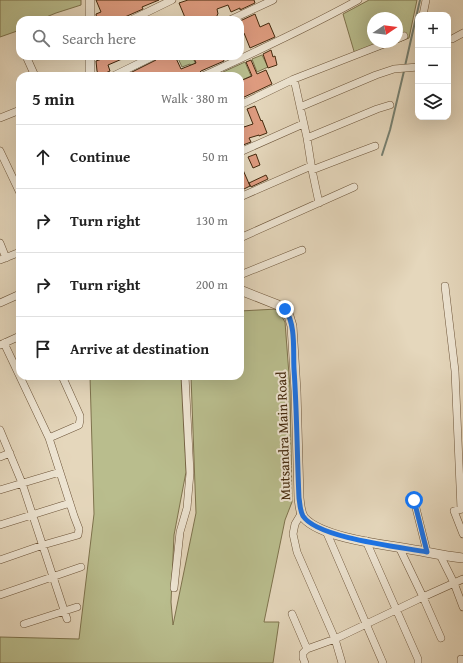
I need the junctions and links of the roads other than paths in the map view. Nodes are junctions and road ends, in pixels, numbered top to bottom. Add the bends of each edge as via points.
1 (91, 0) edge
2 (172, 0) edge
3 (273, 0) edge
4 (358, 0) edge
5 (426, 0) edge
6 (423, 12) edge
7 (90, 16) edge
8 (139, 16) edge
9 (239, 16) edge
10 (463, 33) edge
11 (451, 39) edge
12 (374, 48) edge
13 (244, 57) edge
14 (28, 60) edge
15 (90, 60) edge
16 (146, 60) edge
17 (238, 60) edge
18 (415, 66) edge
19 (33, 72) edge
20 (90, 72) edge
21 (120, 72) edge
22 (212, 72) edge
23 (294, 79) junction
24 (244, 103) edge
25 (390, 105) dead end
26 (300, 107) junction
27 (16, 112) edge
28 (0, 118) edge
29 (303, 124) junction
30 (306, 138) junction
31 (375, 146) dead end
32 (244, 150) edge
33 (0, 151) edge
34 (2, 161) edge
35 (312, 168) junction
36 (16, 186) edge
37 (354, 187) dead end
38 (244, 194) edge
39 (319, 203) junction
40 (244, 236) edge
41 (0, 243) edge
42 (302, 250) dead end
43 (16, 254) edge
44 (3, 259) edge
45 (244, 273) edge
46 (445, 286) dead end
47 (244, 291) edge
48 (16, 296) edge
49 (0, 303) edge
50 (16, 338) edge
51 (2, 344) edge
52 (16, 371) edge
53 (455, 371) junction
54 (463, 371) edge
55 (20, 380) edge
56 (64, 380) edge
57 (185, 380) edge
58 (0, 430) edge
59 (50, 438) junction
60 (10, 454) junction
61 (0, 457) edge
62 (60, 472) junction
63 (22, 483) junction
64 (0, 490) edge
65 (414, 500) dead end
66 (70, 503) junction
67 (462, 509) edge
68 (301, 514) junction
69 (32, 515) junction
70 (0, 526) edge
71 (326, 531) junction
72 (463, 534) edge
73 (366, 541) junction
74 (43, 545) junction
75 (399, 547) junction
76 (427, 552) junction
77 (440, 555) junction
78 (463, 558) edge
79 (0, 560) edge
80 (81, 567) dead end
81 (54, 576) junction
82 (463, 579) edge
83 (454, 583) junction
84 (174, 588) dead end
85 (0, 595) edge
86 (423, 597) junction
87 (77, 607) dead end
88 (463, 607) edge
89 (396, 610) junction
90 (64, 611) junction
91 (292, 614) dead end
92 (67, 619) dead end
93 (24, 624) dead end
94 (366, 624) junction
95 (441, 638) dead end
96 (335, 639) junction
97 (307, 650) junction
98 (305, 663) edge
99 (342, 663) edge
100 (383, 663) edge
101 (418, 663) edge

1 - 7 street
2 - 8 street
3 - 9 street
4 - 13 street
5 - 6 street
10 - 11 street
12 - 23 street
14 - 19 street
15 - 20 street
16 - 21 street
17 - 22 street
18 - 26 street via 376,75
23 - 24 street
23 - 26 street
25 - 30 street
26 - 29 street
27 - 28 street
29 - 30 street
29 - 32 street
30 - 35 street
31 - 35 street
33 - 34 street
34 - 36 street
35 - 38 street
35 - 39 street
37 - 39 street
39 - 40 street
41 - 44 street
42 - 45 street
43 - 44 street
46 - 53 street
47 - 68 street, Mutsandra Main Road via 285,309 292,326
48 - 49 street
50 - 51 street
51 - 52 street
53 - 54 street
53 - 67 street
55 - 59 street
56 - 59 street via 80,416 79,425
57 - 84 street via 190,473
58 - 60 street
59 - 62 street
60 - 61 street
60 - 63 street
62 - 63 street
62 - 66 street
63 - 64 street
63 - 69 street
65 - 76 street
66 - 69 street
66 - 74 street via 80,528 78,535
67 - 72 street via 454,511
68 - 71 street, Mutsandra Main Road via 312,524
68 - 96 street via 293,534 297,552
69 - 70 street
69 - 74 street
71 - 73 street, Mutsandra Main Road
71 - 94 street
73 - 75 street, Mutsandra Main Road
73 - 89 street
74 - 79 street
74 - 81 street
75 - 76 street, Mutsandra Main Road
75 - 86 street
76 - 77 street, Mutsandra Main Road
77 - 78 street, Mutsandra Main Road
77 - 83 street
80 - 81 street
81 - 85 street
81 - 90 street
82 - 83 street
83 - 86 street
83 - 88 street
86 - 89 street
86 - 95 street
87 - 90 street
89 - 94 street
89 - 101 street
90 - 92 street
90 - 93 street
91 - 97 street
94 - 96 street
94 - 100 street
96 - 97 street
96 - 99 street
97 - 98 street via 303,653

